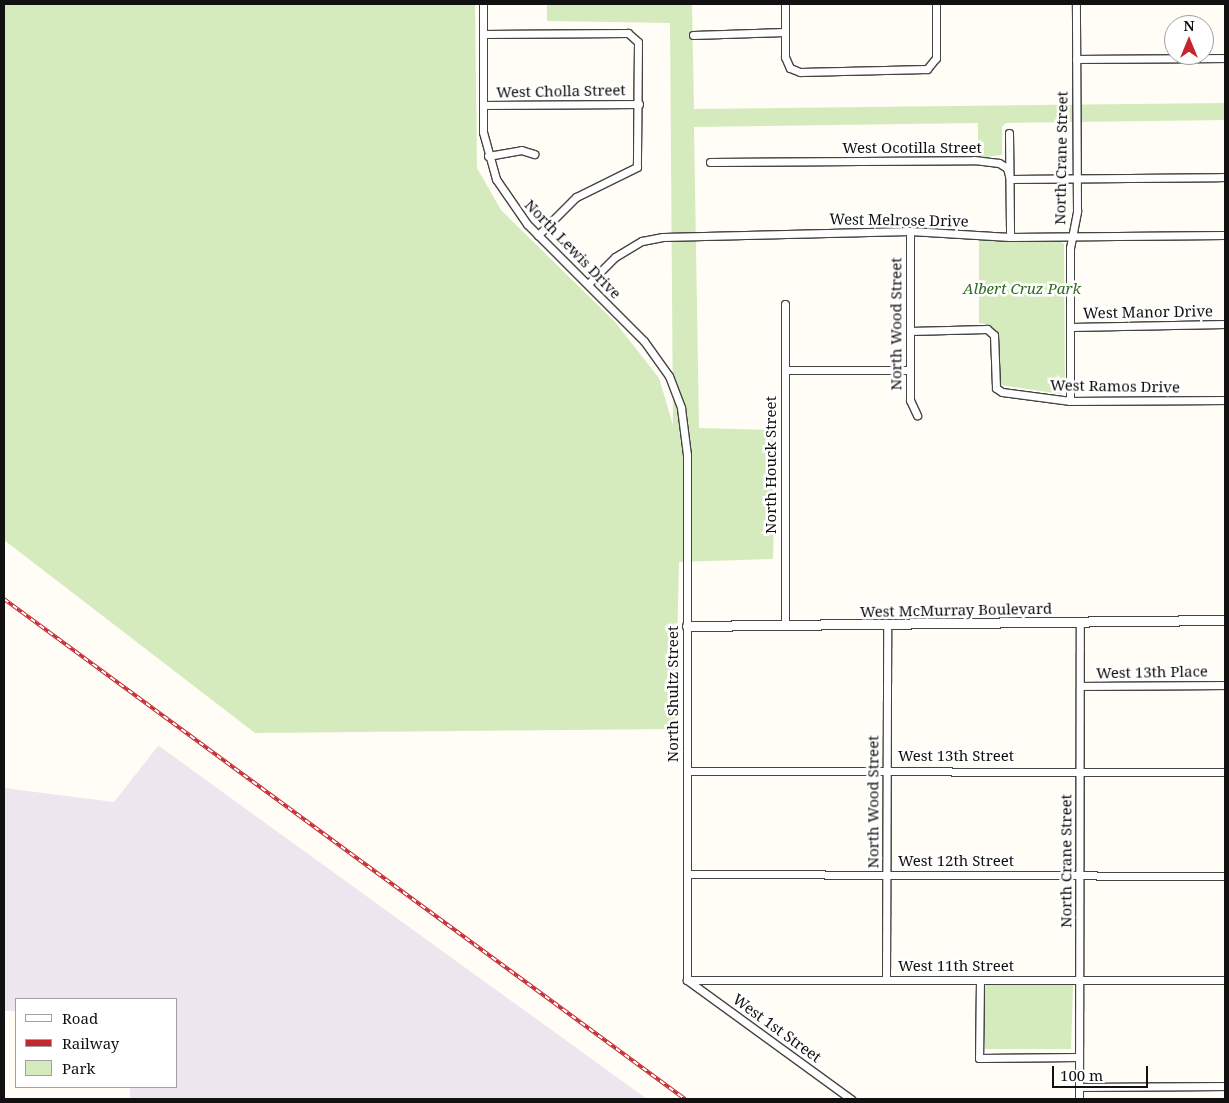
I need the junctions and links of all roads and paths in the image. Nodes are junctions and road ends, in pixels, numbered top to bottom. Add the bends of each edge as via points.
1 (483, 4) edge
2 (785, 4) edge
3 (936, 4) edge
4 (1076, 4) edge
5 (785, 32) junction
6 (484, 34) junction
7 (693, 35) dead end
8 (1225, 58) edge
9 (1076, 59) junction
10 (639, 104) junction
11 (483, 105) junction
12 (1009, 133) dead end
13 (534, 154) dead end
14 (488, 156) junction
15 (710, 162) dead end
16 (1225, 177) edge
17 (1076, 178) junction
18 (1010, 179) junction
19 (910, 232) junction
20 (538, 235) junction
21 (1225, 236) edge
22 (1074, 237) junction
23 (1010, 238) junction
24 (588, 284) junction
25 (784, 304) dead end
26 (1225, 324) edge
27 (1071, 327) junction
28 (910, 331) junction
29 (785, 370) junction
30 (910, 370) junction
31 (1225, 400) edge
32 (1070, 401) junction
33 (681, 408) joint
34 (917, 415) dead end
35 (1225, 620) edge
36 (1080, 622) junction
37 (785, 625) junction
38 (887, 625) junction
39 (687, 626) junction
40 (1225, 685) edge
41 (1080, 686) junction
42 (886, 770) junction
43 (1079, 770) junction
44 (687, 771) junction
45 (1225, 772) edge
46 (687, 874) junction
47 (1080, 874) junction
48 (886, 875) junction
49 (1225, 876) edge
50 (886, 979) junction
51 (687, 980) junction
52 (980, 980) junction
53 (1080, 980) junction
54 (1225, 980) edge
55 (1079, 1057) junction
56 (1225, 1086) edge
57 (1079, 1087) junction
58 (851, 1099) edge
59 (1079, 1099) edge

1 - 6 street, North Lewis Drive
2 - 5 street
3 - 5 street via 936,58 927,69 800,72 787,63
4 - 9 street, North Crane Street
5 - 7 street
6 - 10 street via 628,33 637,38
6 - 11 street, North Lewis Drive
8 - 9 street
9 - 17 street, North Crane Street
10 - 11 street, West Cholla Street
10 - 20 street via 638,161 634,170 576,197
11 - 14 street, North Lewis Drive
12 - 18 street
13 - 14 street via 521,150
14 - 20 street, North Lewis Drive via 507,200
15 - 18 street, West Ocotilla Street via 974,160 999,163 1007,168
16 - 17 street
17 - 18 street
17 - 22 street, North Crane Street
18 - 23 street
19 - 23 street, West Melrose Drive
19 - 24 street, West Melrose Drive via 656,238 642,241 615,256
19 - 28 street, North Wood Street
20 - 24 street, North Lewis Drive
21 - 22 street, West Melrose Drive
22 - 23 street, West Melrose Drive
22 - 27 street, North Crane Street via 1070,248
24 - 33 street, North Lewis Drive via 658,359 669,376
25 - 29 street, North Houck Street
26 - 27 street, West Manor Drive
27 - 32 street, North Crane Street
28 - 30 street, North Wood Street
28 - 32 street, West Ramos Drive via 987,329 994,334 996,347 996,388 1002,392
29 - 30 street
29 - 37 street, North Houck Street
30 - 34 street, North Wood Street via 910,400
31 - 32 street, West Ramos Drive
33 - 39 street, North Shultz Street via 686,455
35 - 36 street, West McMurray Boulevard
36 - 38 street, West McMurray Boulevard
36 - 41 street, North Crane Street
37 - 38 street, West McMurray Boulevard
37 - 39 street, West McMurray Boulevard
38 - 42 street, North Wood Street
39 - 44 street, North Shultz Street
40 - 41 street, West 13th Place
41 - 43 street, North Crane Street
42 - 43 street, West 13th Street
42 - 44 street, West 13th Street
42 - 48 street, North Wood Street
43 - 45 street, West 13th Street
43 - 47 street, North Crane Street
44 - 46 street, North Shultz Street
46 - 48 street, West 12th Street
46 - 51 street, North Shultz Street
47 - 48 street, West 12th Street
47 - 49 street, West 12th Street
47 - 53 street, North Crane Street
48 - 50 street, North Wood Street
50 - 51 street, West 11th Street
50 - 52 street, West 11th Street
51 - 58 street, West 1st Street
52 - 53 street, West 11th Street
52 - 55 street via 979,1058
53 - 54 street, West 11th Street
53 - 55 street, North Crane Street
55 - 57 street, North Crane Street
56 - 57 street
57 - 59 street, North Crane Street

